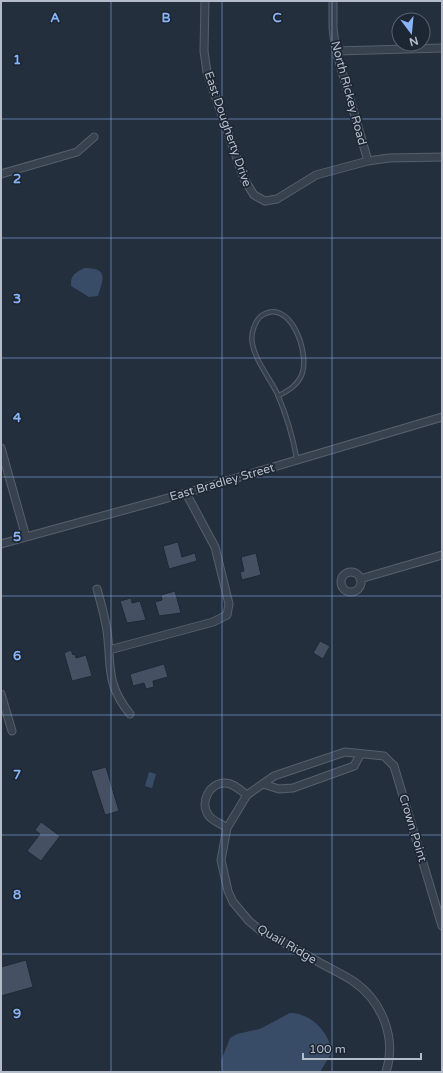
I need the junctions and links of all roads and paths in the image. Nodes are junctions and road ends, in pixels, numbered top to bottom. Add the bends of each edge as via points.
1 (204, 1) edge
2 (333, 1) edge
3 (442, 48) edge
4 (336, 51) junction
5 (94, 137) dead end
6 (442, 157) edge
7 (368, 161) junction
8 (1, 174) edge
9 (278, 396) junction
10 (442, 417) edge
11 (1, 448) edge
12 (297, 460) junction
13 (186, 493) junction
14 (26, 537) junction
15 (1, 544) edge
16 (442, 554) edge
17 (360, 579) dead end
18 (97, 589) dead end
19 (109, 650) junction
20 (1, 694) edge
21 (130, 714) dead end
22 (12, 731) dead end
23 (360, 755) junction
24 (263, 784) junction
25 (247, 795) junction
26 (227, 828) junction
27 (442, 926) edge
28 (386, 1072) edge

1 - 7 street, East Dougherty Drive via 204,51 212,89 249,190 254,195 265,201 277,199 316,175
2 - 4 street, North Rickey Road
3 - 4 street
4 - 7 street, North Rickey Road
5 - 8 street via 77,152
6 - 7 street
9 - 9 lane via 254,351 252,341 255,325 260,318 273,313 292,322 303,353 302,373 298,381
9 - 12 lane via 294,441
10 - 12 street, East Bradley Street
11 - 14 street
12 - 13 street, East Bradley Street
13 - 14 street, East Bradley Street
13 - 19 street via 215,547 229,604 227,615 213,622
14 - 15 street, East Bradley Street
16 - 17 street
18 - 19 street via 105,618
19 - 21 street via 110,674 114,689 119,701
20 - 22 street
23 - 24 street, Quail Ridge via 345,752 274,776
23 - 24 street via 354,766 293,788 279,789
23 - 27 street, Crown Point via 384,756 394,766
24 - 25 street, Quail Ridge
25 - 26 street, Quail Ridge
25 - 26 street via 226,783 211,790 205,800 205,809 210,817
26 - 28 street, Quail Ridge via 222,860 228,892 233,902 261,931 352,981 374,1001 383,1016 390,1045

